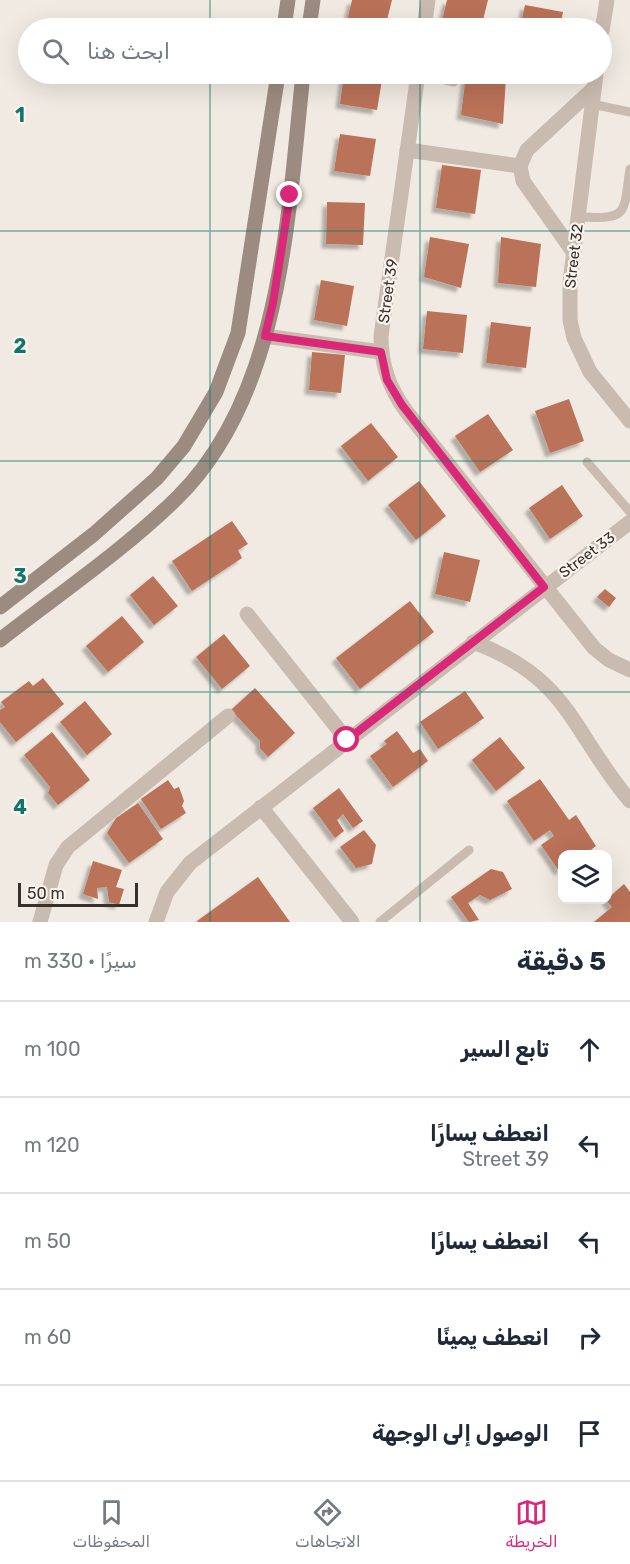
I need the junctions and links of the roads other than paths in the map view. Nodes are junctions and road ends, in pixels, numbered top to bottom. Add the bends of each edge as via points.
1 (288, 0) edge
2 (313, 0) edge
3 (428, 0) edge
4 (608, 0) edge
5 (285, 18) edge
6 (310, 18) edge
7 (425, 18) edge
8 (605, 18) edge
9 (276, 84) edge
10 (302, 84) edge
11 (417, 84) edge
12 (592, 84) edge
13 (595, 84) edge
14 (592, 104) junction
15 (630, 112) edge
16 (407, 150) junction
17 (520, 166) junction
18 (630, 169) edge
19 (578, 217) junction
20 (574, 253) junction
21 (265, 336) junction
22 (381, 352) junction
23 (630, 421) edge
24 (587, 462) dead end
25 (630, 512) edge
26 (630, 522) edge
27 (544, 587) junction
28 (0, 607) edge
29 (247, 614) dead end
30 (0, 640) edge
31 (473, 642) junction
32 (630, 670) edge
33 (228, 716) dead end
34 (347, 740) junction
35 (630, 801) edge
36 (261, 807) junction
37 (470, 850) dead end
38 (40, 922) edge
39 (156, 922) edge
40 (352, 922) edge
41 (380, 922) edge

1 - 5 street
2 - 6 street
3 - 7 street
4 - 8 street
9 - 28 street via 238,333 216,392 184,446 157,478 94,534
10 - 21 street via 287,216
11 - 16 street, Street 39
12 - 17 street via 526,150
13 - 14 street, Street 32
14 - 15 lane
14 - 19 street, Street 32
16 - 17 street
16 - 22 street, Street 39
17 - 20 street via 523,182
18 - 19 lane via 624,209 619,215 610,219
19 - 20 street, Street 32
20 - 23 street, Street 32 via 568,301 574,338 590,372
21 - 22 street
21 - 30 street via 243,398 225,433 212,456 178,497
22 - 27 street, Street 39 via 387,380 402,405
24 - 25 lane
26 - 27 street, Street 33
27 - 31 street, Street 33
27 - 32 street, Street 39 via 594,648
29 - 34 street
31 - 34 street, Street 33
31 - 35 street via 499,652 544,682 562,701 610,778
33 - 38 street via 68,847 56,865
34 - 36 street, Street 33
36 - 39 street, Street 33 via 177,877
36 - 40 street
37 - 41 lane

